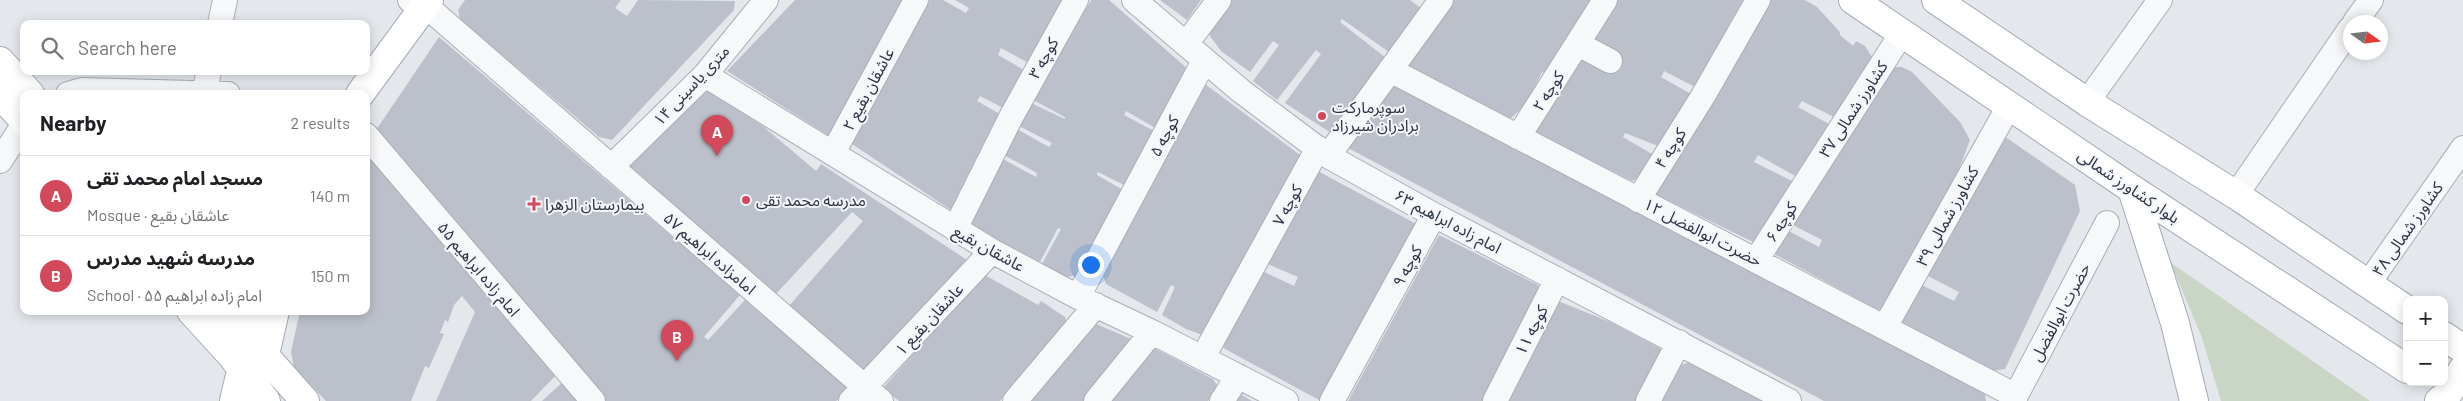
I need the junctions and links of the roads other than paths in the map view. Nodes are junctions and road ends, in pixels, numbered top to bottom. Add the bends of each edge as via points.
1 (225, 0) edge
2 (916, 0) edge
3 (1076, 0) edge
4 (1134, 0) edge
5 (1219, 0) edge
6 (1441, 0) edge
7 (1606, 0) edge
8 (1758, 0) edge
9 (1853, 0) edge
10 (2160, 0) edge
11 (2371, 0) edge
12 (421, 2) edge
13 (760, 2) edge
14 (1948, 3) edge
15 (2360, 15) edge
16 (221, 20) edge
17 (1902, 33) junction
18 (2343, 39) edge
19 (1186, 44) junction
20 (1578, 44) junction
21 (0, 60) edge
22 (1204, 60) junction
23 (1610, 61) dead end
24 (1390, 70) junction
25 (705, 74) junction
26 (208, 75) edge
27 (26, 90) edge
28 (205, 90) edge
29 (363, 90) edge
30 (0, 94) edge
31 (2087, 102) junction
32 (2009, 106) junction
33 (20, 117) edge
34 (20, 128) edge
35 (1518, 138) junction
36 (370, 141) edge
37 (2463, 148) edge
38 (1323, 152) junction
39 (833, 153) junction
40 (0, 161) edge
41 (611, 167) junction
42 (1805, 186) joint
43 (2132, 189) junction
44 (2236, 195) junction
45 (1638, 200) junction
46 (1434, 215) junction
47 (2107, 223) dead end
48 (955, 229) junction
49 (992, 251) junction
50 (1757, 259) junction
51 (1557, 279) junction
52 (2368, 284) junction
53 (1087, 301) junction
54 (2403, 307) edge
55 (206, 315) edge
56 (255, 315) edge
57 (273, 315) edge
58 (1885, 327) junction
59 (1152, 332) junction
60 (2448, 339) edge
61 (1679, 342) junction
62 (257, 346) junction
63 (2463, 349) edge
64 (1203, 357) junction
65 (2403, 366) edge
66 (240, 368) junction
67 (2463, 369) edge
68 (1238, 376) junction
69 (1500, 391) edge
70 (866, 396) edge
71 (2443, 396) edge
72 (252, 398) edge
73 (2014, 398) edge
74 (225, 401) edge
75 (305, 401) edge
76 (593, 401) edge
77 (1015, 401) edge
78 (1096, 401) edge
79 (1222, 401) edge
80 (1286, 401) edge
81 (1332, 401) edge
82 (1648, 401) edge
83 (1789, 401) edge
84 (2194, 401) edge

1 - 16 street
2 - 39 street, عاشقان بقیع ۲
3 - 48 street, کوچه ۳ via 1011,117
4 - 19 street, امام زاده ابراهیم ۶۳
5 - 19 street
6 - 24 street, کوچه ۷
7 - 20 street, کوچه ۲
8 - 45 street, کوچه ۴
9 - 17 main road, بلوار کشاورز شمالی
10 - 31 street
11 - 15 street
12 - 29 main road
12 - 41 street, امامزاده ابراهیم ۵۷
13 - 25 street, ۱۴ متری یاسینی
14 - 31 main road
17 - 32 main road, بلوار کشاورز شمالی
17 - 42 street, کشاورز شمالی ۳۷
18 - 44 street
19 - 22 street, امام زاده ابراهیم ۶۳
20 - 23 street
20 - 35 street, کوچه ۲
21 - 27 main road
22 - 38 street, امام زاده ابراهیم ۶۳
22 - 53 street, کوچه ۵ via 1124,212
24 - 35 street, حضرت ابوالفضل ۱۲
24 - 38 street, کوچه ۷
25 - 39 street, عاشقان بقیع
25 - 41 street, ۱۴ متری یاسینی
26 - 28 street
30 - 33 main road
31 - 44 main road
32 - 43 main road, بلوار کشاورز شمالی
32 - 58 street, کشاورز شمالی ۳۹
34 - 40 street
35 - 45 street, حضرت ابوالفضل ۱۲
36 - 76 street, امام زاده ابراهیم ۵۵
37 - 52 street, کشاورز شمالی ۴۸
38 - 46 street, امام زاده ابراهیم ۶۳
38 - 64 street, کوچه ۷ via 1255,262
39 - 48 street, عاشقان بقیع
41 - 70 street, امامزاده ابراهیم ۵۷
42 - 50 street, کوچه ۶
43 - 65 main road, بلوار کشاورز شمالی
43 - 84 main road via 2175,323
44 - 52 main road
45 - 50 street, حضرت ابوالفضل ۱۲
46 - 51 street, امام زاده ابراهیم ۶۳
46 - 81 street, کوچه ۹
47 - 73 street, حضرت ابوالفضل
48 - 49 street, عاشقان بقیع
49 - 53 street, عاشقان بقیع
49 - 70 street, عاشقان بقیع ۱
50 - 58 street, حضرت ابوالفضل ۱۲
51 - 61 street, امام زاده ابراهیم ۶۳
51 - 69 street, کوچه ۱۱
52 - 54 main road
53 - 59 street, عاشقان بقیع
53 - 77 street, کوچه ۵
55 - 62 main road
55 - 66 main road
55 - 74 main road
56 - 62 main road
57 - 62 main road
58 - 73 street, حضرت ابوالفضل ۱۲
59 - 64 street, عاشقان بقیع
59 - 78 street
60 - 63 main road
61 - 82 street
61 - 83 street, امام زاده ابراهیم ۶۳
62 - 66 main road
62 - 72 main road
62 - 75 main road
64 - 68 street, عاشقان بقیع
66 - 72 main road
67 - 71 main road
68 - 79 street
68 - 80 street, عاشقان بقیع

